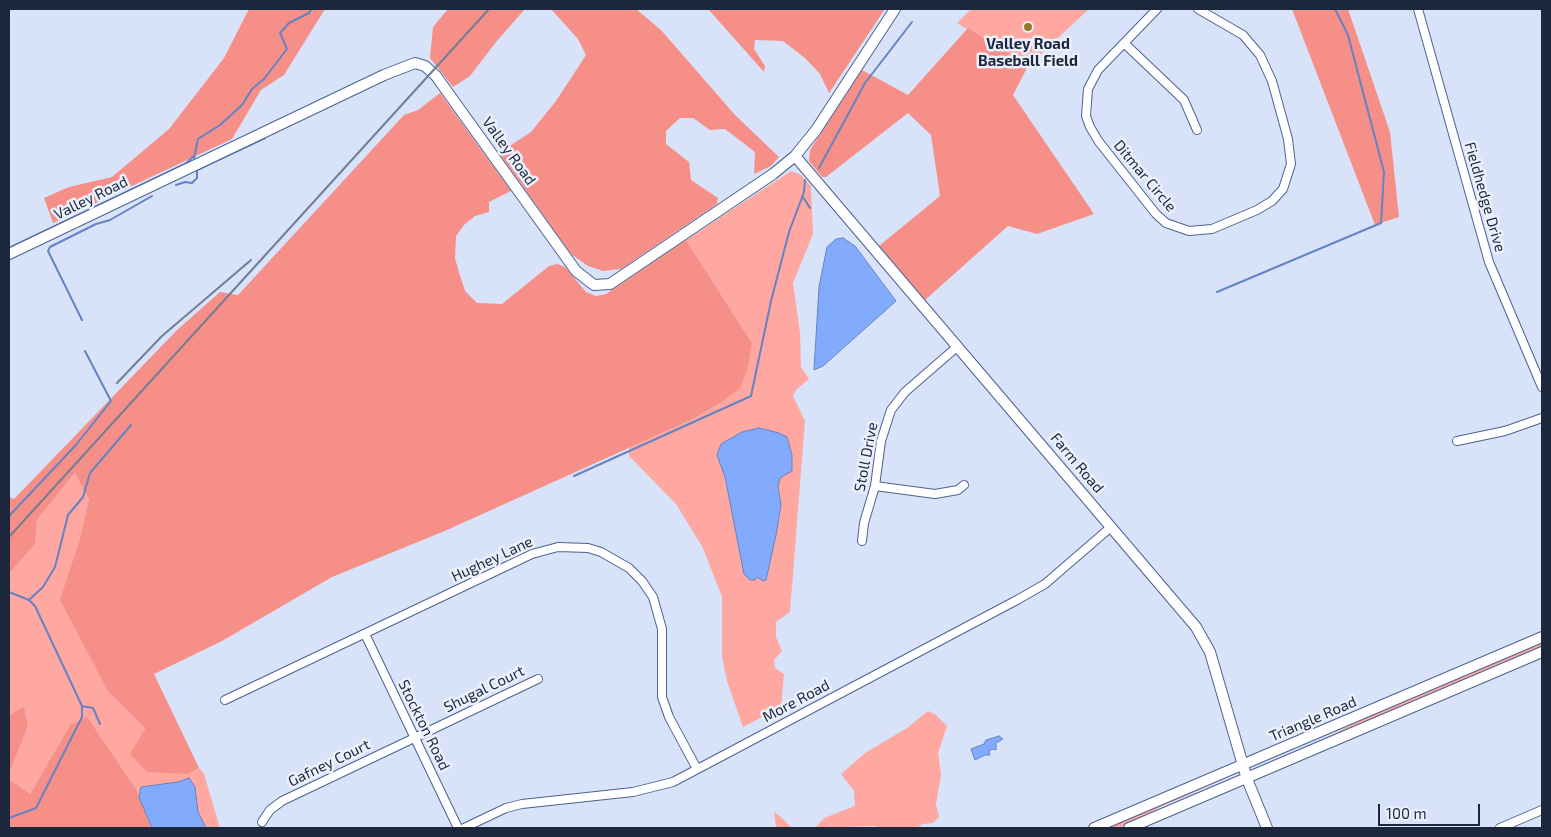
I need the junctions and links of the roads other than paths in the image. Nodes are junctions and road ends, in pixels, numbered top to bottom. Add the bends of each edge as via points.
1 (895, 9) edge
2 (1157, 9) edge
3 (1198, 9) edge
4 (1418, 9) edge
5 (1125, 44) junction
6 (1197, 130) dead end
7 (795, 156) junction
8 (9, 254) edge
9 (958, 346) junction
10 (1542, 387) edge
11 (1542, 418) edge
12 (1457, 441) dead end
13 (964, 485) dead end
14 (875, 486) junction
15 (1112, 527) junction
16 (862, 541) dead end
17 (365, 634) junction
18 (1542, 637) edge
19 (1542, 652) edge
20 (538, 679) dead end
21 (225, 700) dead end
22 (415, 738) junction
23 (1244, 765) junction
24 (696, 769) junction
25 (1247, 779) junction
26 (1542, 810) edge
27 (262, 822) dead end
28 (458, 828) edge
29 (464, 828) edge
30 (1094, 828) edge
31 (1130, 828) edge
32 (1267, 828) edge
33 (1500, 828) edge

1 - 7 street, Valley Road via 816,130
2 - 5 street, Ditmar Circle
3 - 5 street, Ditmar Circle via 1243,35 1260,55 1272,81 1292,164 1283,189 1257,210 1212,229 1189,231 1166,223 1146,202 1099,142 1086,116 1092,80
4 - 10 street, Fieldhedge Drive via 1489,262
5 - 6 street via 1184,100
7 - 8 street, Valley Road via 618,279 594,285 576,270 436,76 425,66 415,63 377,78
7 - 9 street, Farm Road
9 - 14 street, Stoll Drive via 905,392 891,410 881,441
9 - 15 street, Farm Road
11 - 12 street via 1505,431
13 - 14 street via 951,492 935,494
14 - 16 street, Stoll Drive
15 - 23 street, Farm Road via 1196,627 1204,641
15 - 24 street, More Road via 1045,584
17 - 21 street, Hughey Lane
17 - 22 street, Stockton Road
17 - 24 street, Hughey Lane via 549,548 570,547 601,552 629,568 642,580 658,608 662,630 662,697
18 - 23 street, Triangle Road
19 - 25 street, Triangle Road
20 - 22 street, Shugal Court
22 - 27 street, Gafney Court via 282,801
22 - 28 street, Stockton Road
23 - 25 street, Farm Road
23 - 30 street, Triangle Road
24 - 29 street, More Road via 660,787 506,808
25 - 31 street, Triangle Road
25 - 32 street, Farm Road
26 - 33 street

